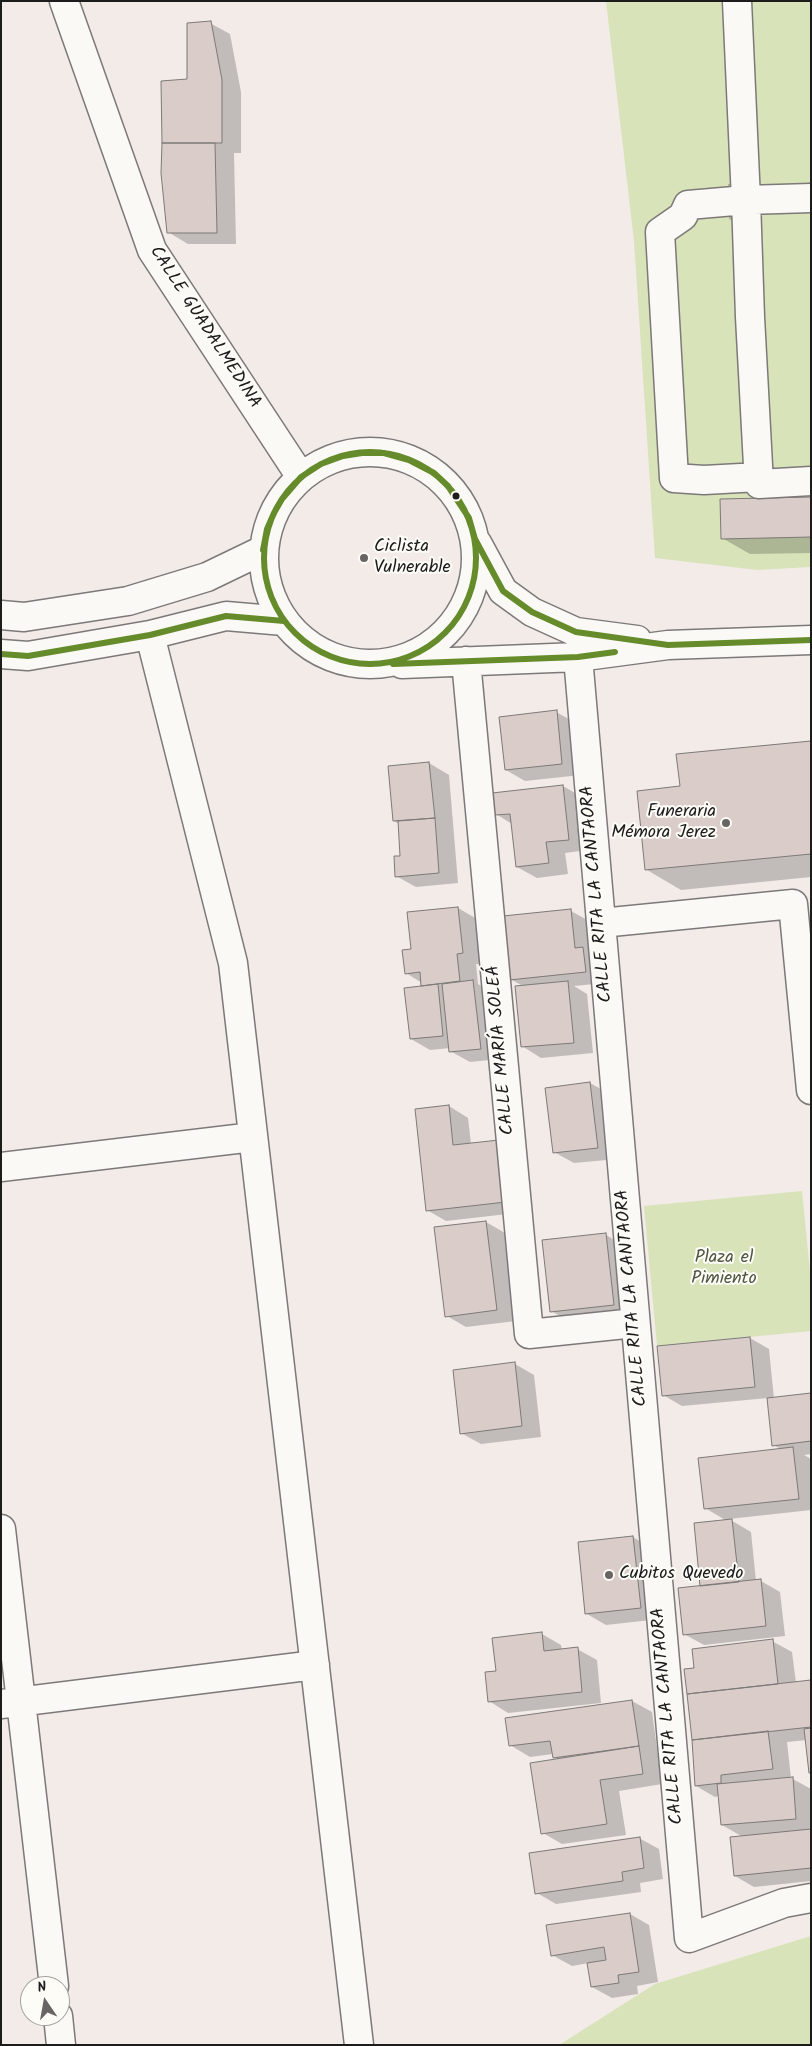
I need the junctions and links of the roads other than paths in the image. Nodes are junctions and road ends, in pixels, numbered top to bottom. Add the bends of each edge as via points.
1 (64, 1) edge
2 (737, 1) edge
3 (811, 198) edge
4 (746, 200) junction
5 (301, 477) junction
6 (759, 477) junction
7 (811, 481) edge
8 (475, 539) junction
9 (263, 550) junction
10 (1, 615) edge
11 (284, 621) junction
12 (150, 635) junction
13 (811, 640) edge
14 (668, 645) junction
15 (1, 654) edge
16 (578, 657) junction
17 (466, 661) junction
18 (385, 665) junction
19 (601, 923) junction
20 (811, 1090) edge
21 (253, 1137) junction
22 (1, 1167) edge
23 (635, 1323) junction
24 (1, 1529) edge
25 (315, 1666) junction
26 (11, 1703) edge
27 (811, 1898) edge
28 (52, 1976) edge
29 (59, 2026) edge
30 (61, 2045) edge
31 (359, 2045) edge

1 - 5 street, CALLE GUADALMEDINA via 152,250
2 - 4 street
3 - 4 street
4 - 6 street
4 - 6 street via 688,204 683,216 660,232 674,478
5 - 8 street via 321,464 362,453 384,453 409,460 434,473 448,486 469,518
5 - 9 street via 274,513
6 - 7 street via 759,484
8 - 14 street via 503,591 532,612 576,632
8 - 18 street via 476,568 471,593 460,616 440,638 418,654
9 - 10 street via 207,577 128,602 24,617
9 - 11 street via 271,599
11 - 12 street via 226,616
11 - 18 street via 310,646 325,655 342,661
12 - 15 street via 28,656
12 - 21 street via 233,963
13 - 14 street
14 - 16 street
16 - 17 street
16 - 19 street, CALLE RITA LA CANTAORA
17 - 18 street
17 - 23 street, CALLE MARÍA SOLEÁ via 529,1334
19 - 20 street via 793,904
19 - 23 street, CALLE RITA LA CANTAORA
21 - 22 street
21 - 25 street
23 - 27 street, CALLE RITA LA CANTAORA via 689,1938 784,1902
24 - 26 street
25 - 26 street
25 - 31 street
26 - 28 street
29 - 30 street

